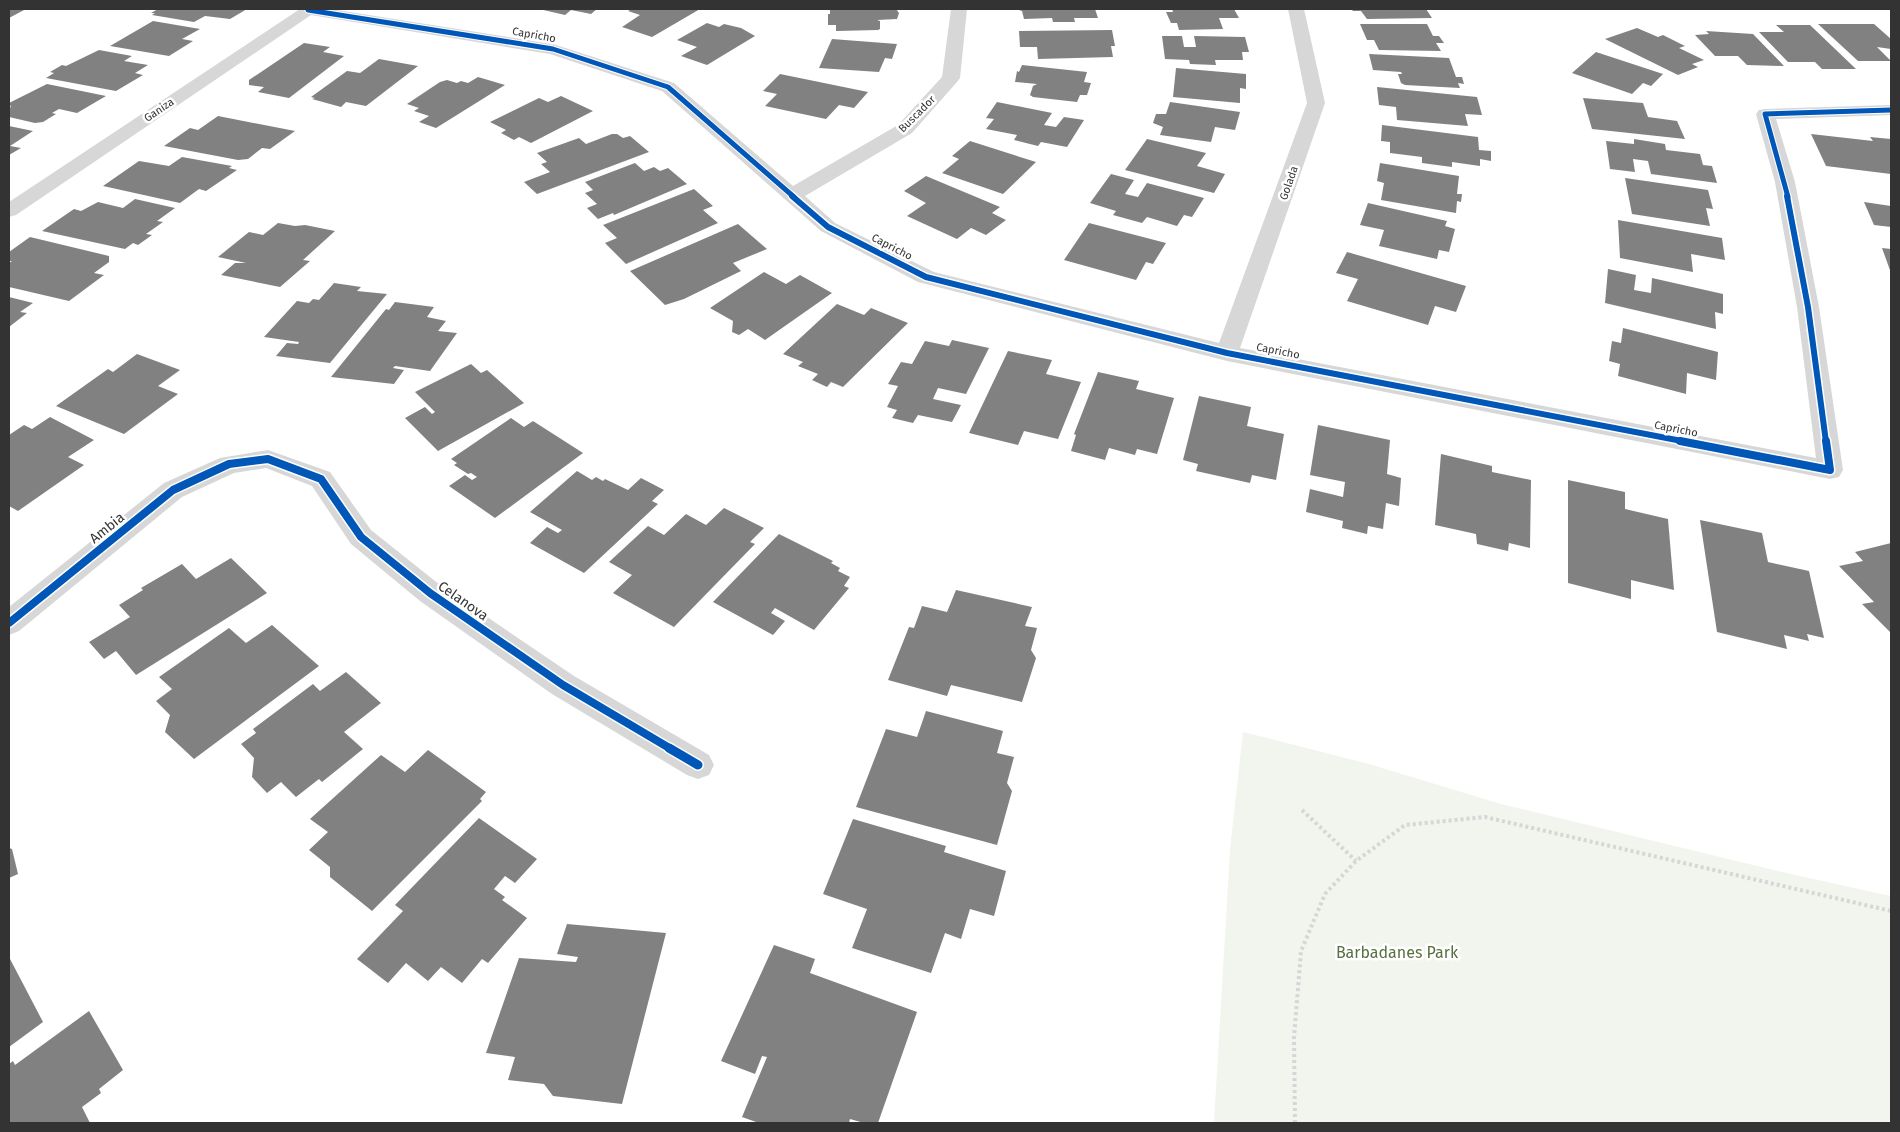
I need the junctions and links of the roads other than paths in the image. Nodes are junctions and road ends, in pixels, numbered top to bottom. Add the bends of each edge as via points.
1 (309, 9) edge
2 (959, 9) edge
3 (1296, 9) edge
4 (1891, 110) edge
5 (793, 195) junction
6 (9, 211) edge
7 (1227, 353) junction
8 (229, 464) joint
9 (9, 623) edge
10 (698, 765) dead end

1 - 5 street, Capricho via 553,49 668,87
1 - 6 street, Ganiza
2 - 5 street, Buscador via 951,78 905,129
3 - 7 street, Golada via 1316,103
4 - 7 street, Capricho via 1765,114 1785,182 1808,307 1830,470
5 - 7 street, Capricho via 828,226 926,277
8 - 9 street, Ambia via 173,490
8 - 10 street, Celanova via 268,459 321,479 361,538 430,593 563,685

